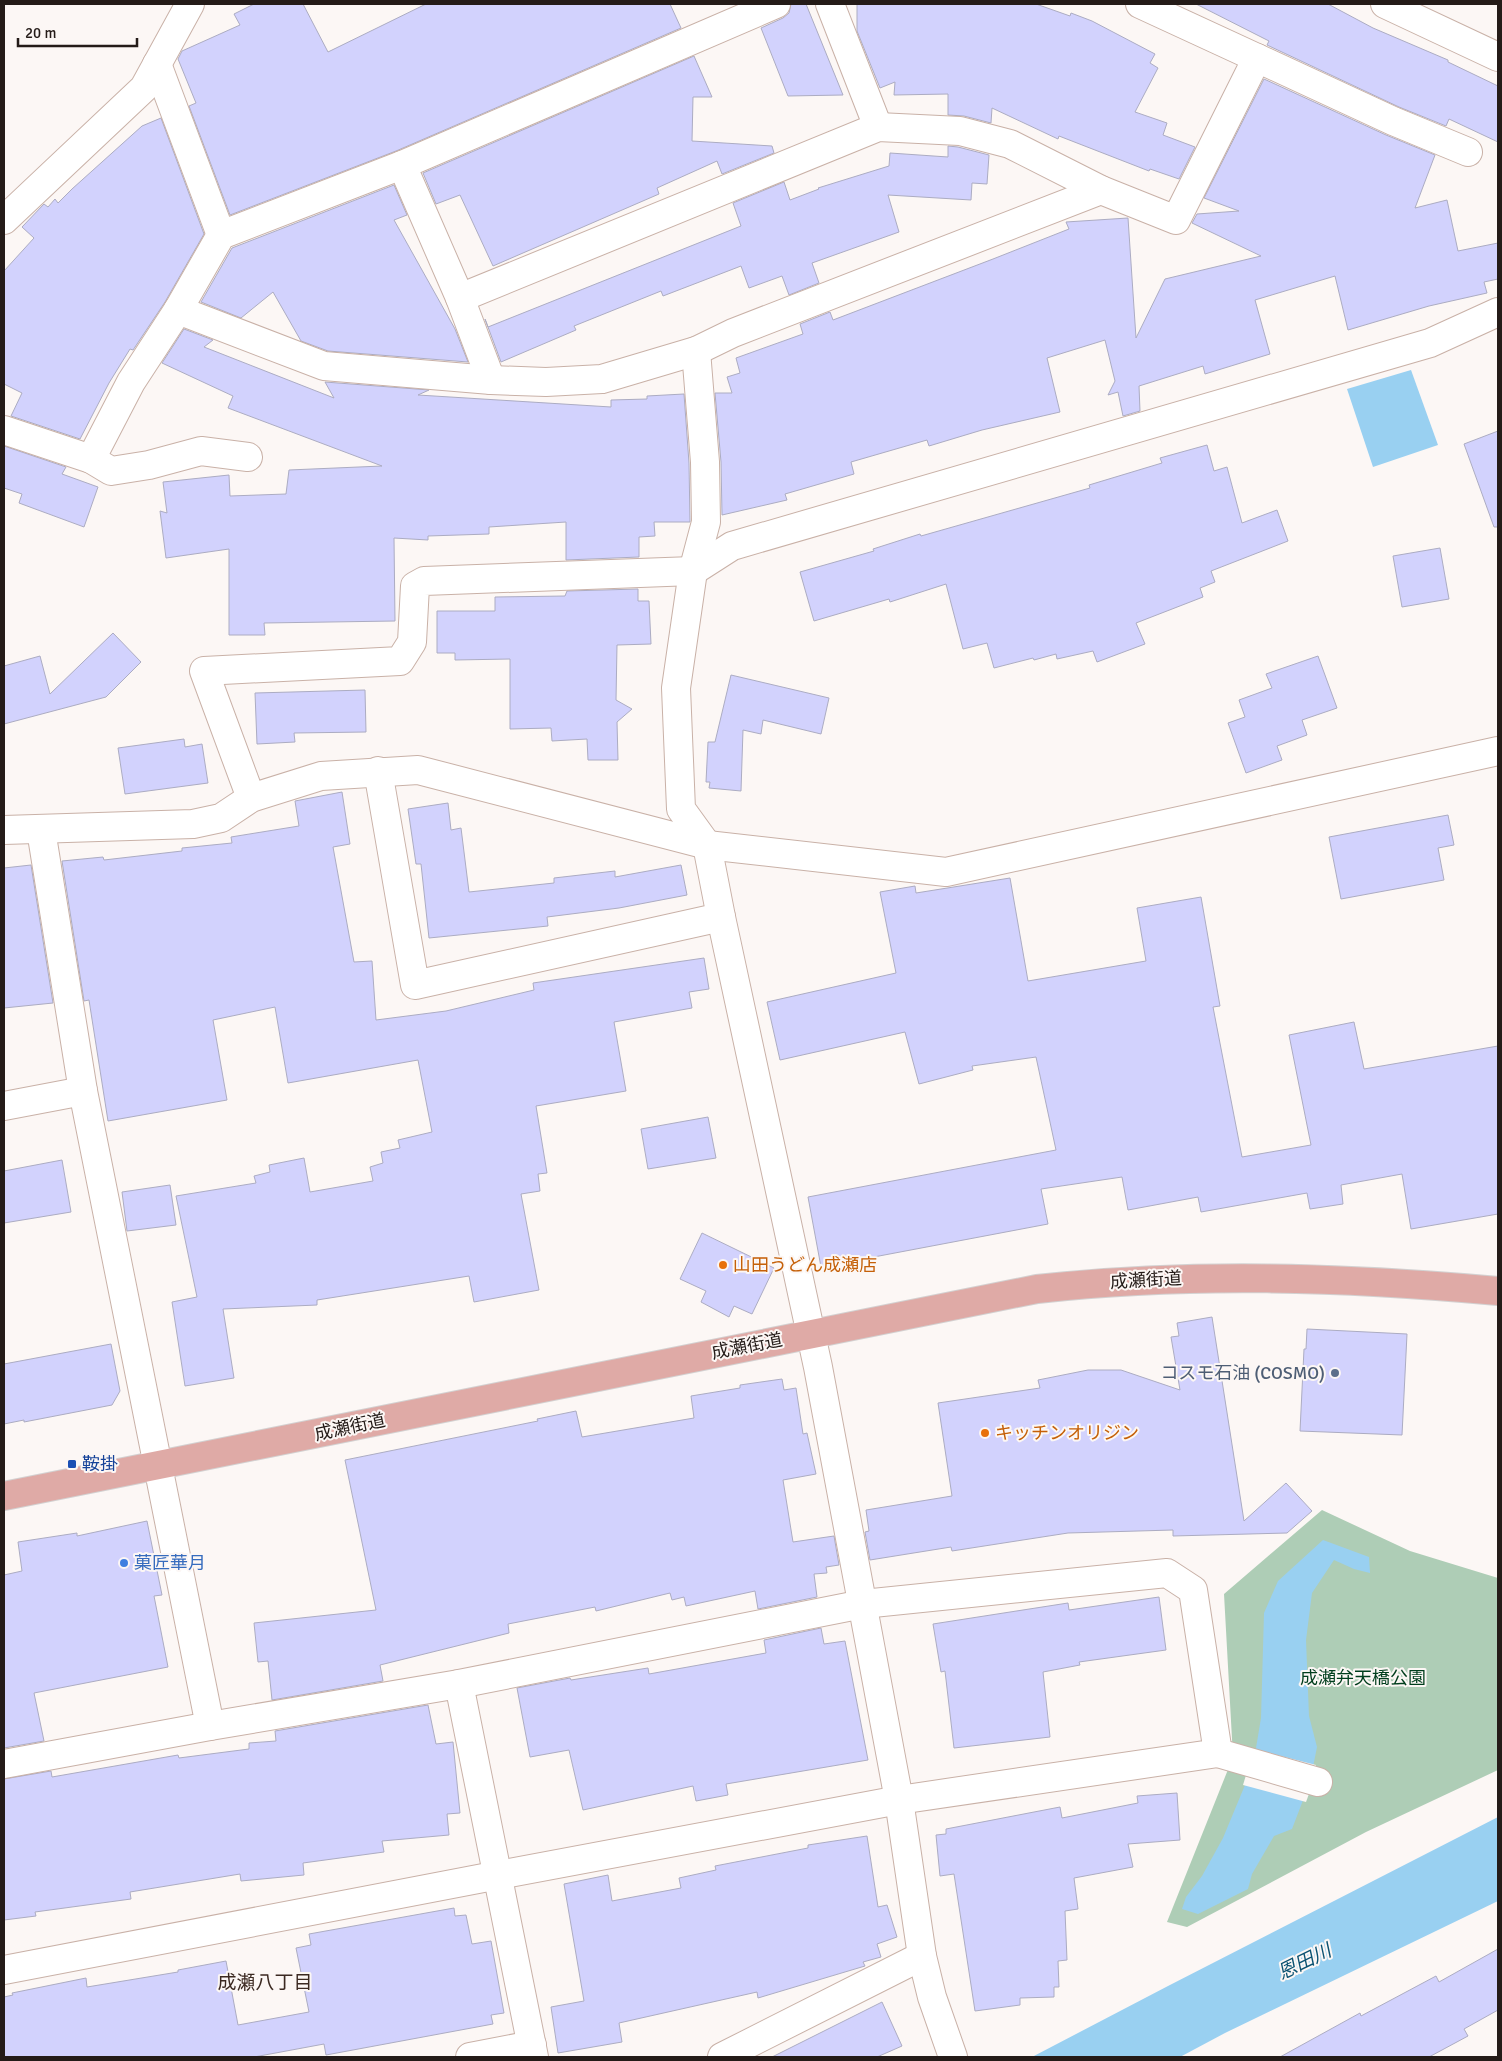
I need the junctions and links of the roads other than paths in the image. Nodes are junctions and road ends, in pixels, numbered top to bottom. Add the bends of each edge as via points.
1 (190, 4) edge
2 (776, 4) edge
3 (830, 4) edge
4 (1140, 4) edge
5 (1384, 4) edge
6 (1498, 56) edge
7 (1257, 58) junction
8 (157, 64) junction
9 (878, 128) junction
10 (1468, 152) dead end
11 (402, 164) junction
12 (1101, 190) junction
13 (4, 220) edge
14 (221, 235) junction
15 (460, 298) junction
16 (178, 310) junction
17 (1498, 312) edge
18 (696, 351) junction
19 (491, 380) junction
20 (4, 430) edge
21 (248, 457) dead end
22 (91, 459) junction
23 (692, 571) junction
24 (1498, 751) edge
25 (378, 772) junction
26 (251, 798) junction
27 (4, 830) edge
28 (41, 830) junction
29 (708, 845) junction
30 (721, 917) junction
31 (83, 1091) junction
32 (4, 1106) edge
33 (1498, 1291) edge
34 (811, 1333) junction
35 (158, 1466) junction
36 (4, 1496) edge
37 (863, 1604) junction
38 (460, 1684) junction
39 (210, 1726) junction
40 (1218, 1753) junction
41 (4, 1764) edge
42 (1318, 1782) dead end
43 (899, 1800) junction
44 (499, 1875) junction
45 (922, 1956) junction
46 (4, 1970) edge
47 (533, 2051) edge
48 (470, 2057) edge
49 (722, 2057) edge
50 (953, 2057) edge

1 - 8 street
2 - 11 street
3 - 9 street
4 - 7 street
5 - 6 street
7 - 10 street
7 - 12 street via 1176,220
8 - 13 street via 144,88
8 - 14 street
9 - 12 street via 960,131 1010,144
9 - 15 street
11 - 14 street
11 - 15 street
12 - 18 street
14 - 16 street
15 - 19 street
16 - 19 street via 324,366
16 - 22 street via 131,382
17 - 23 street via 1430,343 732,546
18 - 19 street via 602,379
18 - 23 street via 705,462 706,522
20 - 22 street
21 - 22 street via 201,451 111,471
23 - 26 street via 424,581 415,586 412,642 400,661 204,671
23 - 29 street via 676,688 681,809
24 - 29 street via 946,872
25 - 26 street via 321,776
25 - 29 street via 418,770
25 - 30 street via 415,985
26 - 28 street via 221,818 192,824
27 - 28 street
28 - 31 street
29 - 30 street
30 - 34 street
31 - 32 street
31 - 35 street
33 - 34 main road, 成瀬街道 via 1299,1278 1230,1277 1097,1283 1037,1289
34 - 35 main road, 成瀬街道
34 - 37 street
35 - 36 main road, 成瀬街道
35 - 39 street
37 - 38 street
37 - 40 street via 1167,1573 1193,1590
37 - 43 street
38 - 39 street
38 - 44 street
39 - 41 street
40 - 42 street
40 - 43 street
43 - 44 street
43 - 45 street
44 - 46 street
44 - 47 street
45 - 49 street
45 - 50 street
47 - 48 street

